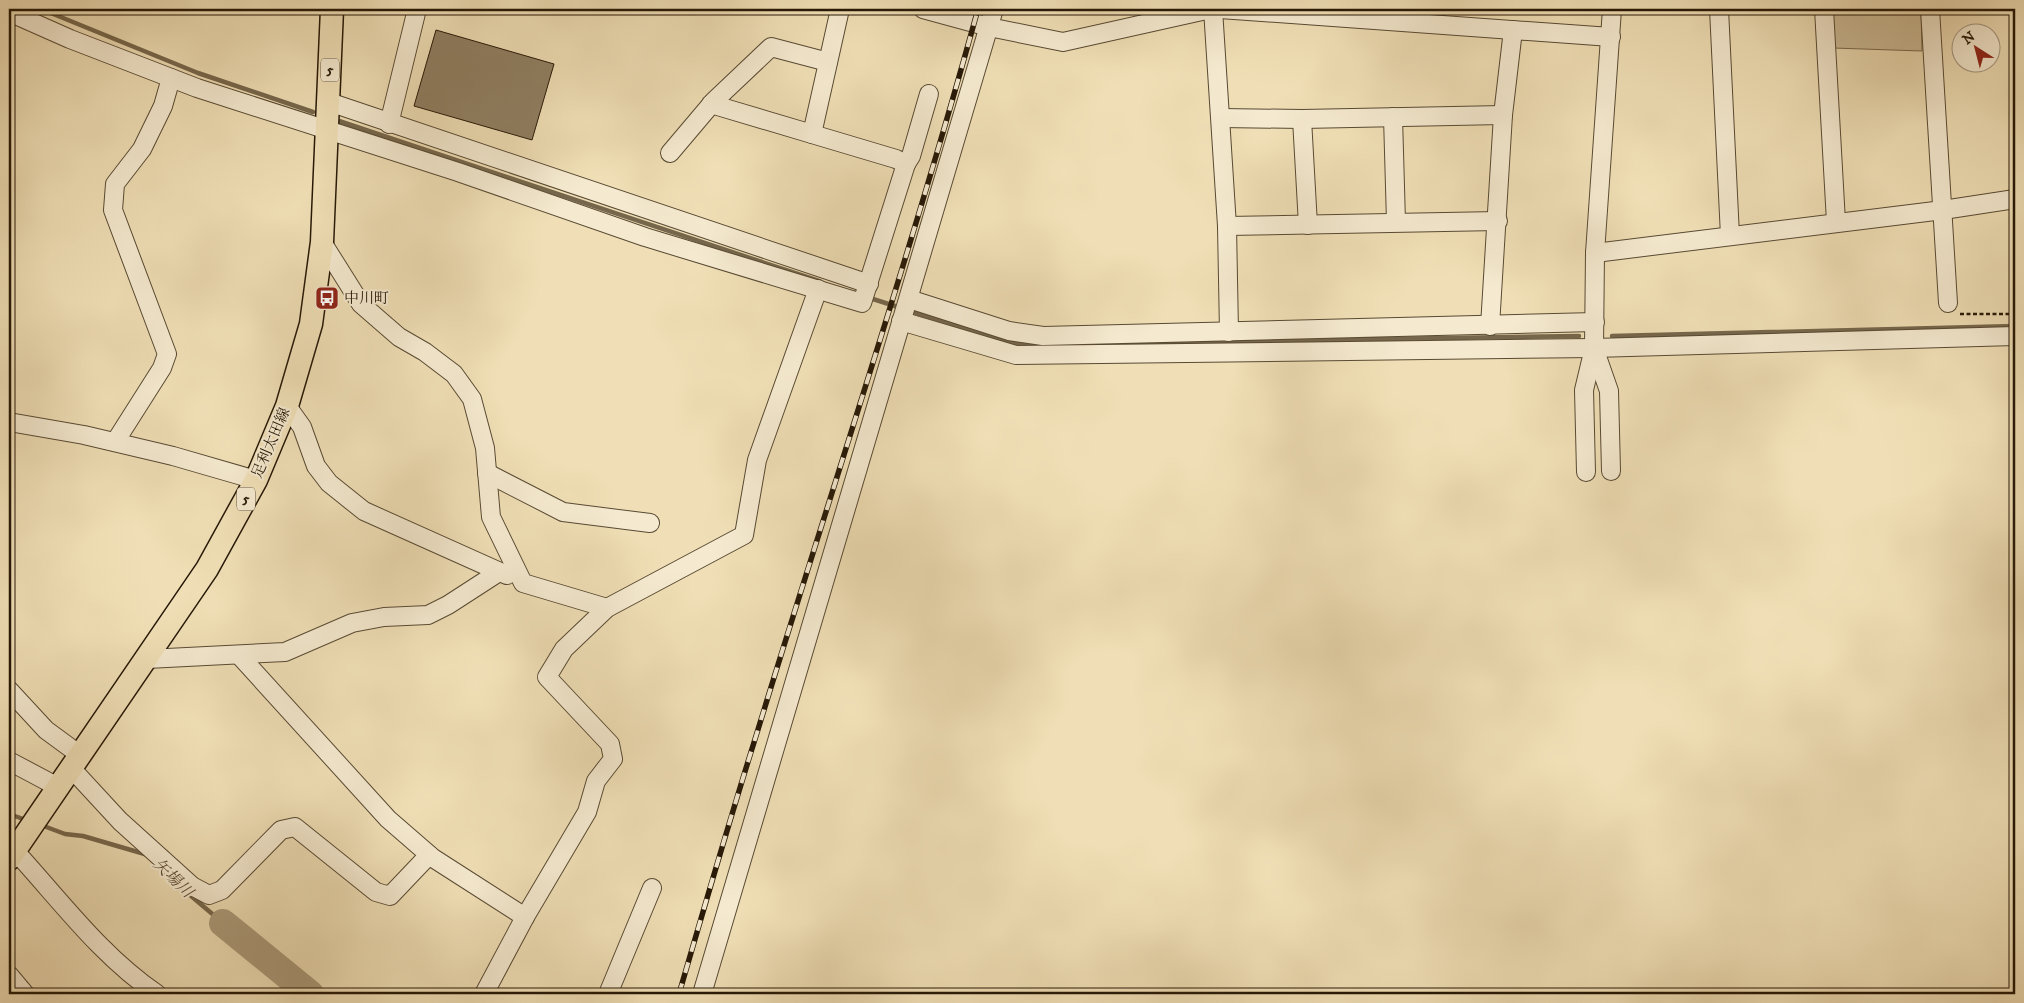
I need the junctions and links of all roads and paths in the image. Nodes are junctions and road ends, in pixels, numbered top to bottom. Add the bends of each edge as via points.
1 (332, 9) edge
2 (416, 9) edge
3 (840, 9) edge
4 (923, 9) edge
5 (994, 9) edge
6 (1212, 9) edge
7 (1220, 9) edge
8 (1612, 9) edge
9 (1718, 9) edge
10 (1824, 9) edge
11 (1930, 9) edge
12 (9, 11) edge
13 (988, 27) junction
14 (1513, 30) junction
15 (1610, 37) junction
16 (828, 62) junction
17 (170, 78) junction
18 (929, 94) dead end
19 (329, 102) junction
20 (711, 104) junction
21 (1503, 115) junction
22 (1221, 118) junction
23 (1393, 118) junction
24 (1302, 119) junction
25 (389, 124) junction
26 (328, 131) junction
27 (812, 134) junction
28 (670, 153) dead end
29 (906, 164) junction
30 (2015, 199) edge
31 (1944, 210) junction
32 (1498, 221) junction
33 (1396, 222) junction
34 (1836, 222) junction
35 (1308, 225) junction
36 (1227, 226) junction
37 (1730, 236) junction
38 (322, 242) junction
39 (1595, 253) junction
40 (869, 284) junction
41 (818, 289) junction
42 (909, 299) junction
43 (1948, 303) joint
44 (2015, 314) edge
45 (901, 321) junction
46 (1595, 322) junction
47 (1490, 326) junction
48 (1229, 332) junction
49 (2015, 336) edge
50 (1594, 348) junction
51 (287, 406) junction
52 (9, 422) edge
53 (115, 442) junction
54 (1611, 471) dead end
55 (1586, 472) dead end
56 (487, 473) junction
57 (256, 480) junction
58 (650, 523) dead end
59 (499, 572) junction
60 (523, 583) junction
61 (607, 608) junction
62 (239, 655) junction
63 (147, 658) junction
64 (9, 690) edge
65 (9, 761) edge
66 (76, 762) junction
67 (58, 787) junction
68 (429, 854) junction
69 (12, 855) edge
70 (652, 888) dead end
71 (524, 917) junction
72 (9, 975) edge
73 (24, 994) edge
74 (157, 994) edge
75 (484, 994) edge
76 (608, 994) edge
77 (702, 994) edge

1 - 19 main road, 足利太田線 / 5
2 - 25 street
3 - 16 street
4 - 13 street
5 - 13 street
6 - 13 street via 1063,42
6 - 22 street
7 - 14 street
8 - 15 street
9 - 37 street
10 - 34 street
11 - 31 street
12 - 17 street
13 - 42 street
14 - 15 street
14 - 21 street
15 - 39 street
16 - 20 street via 771,47
16 - 27 street
17 - 26 street
17 - 53 street via 163,106 142,150 115,184 113,210 167,354 162,368
18 - 29 street
19 - 25 street
19 - 26 main road, 足利太田線 / 5
20 - 27 street
20 - 28 street
21 - 23 street
21 - 32 street
22 - 24 street
22 - 36 street
23 - 24 street
23 - 33 street
24 - 35 street
25 - 40 street
26 - 38 main road, 足利太田線 / 5
26 - 41 street via 645,237
27 - 29 street
29 - 40 street
30 - 31 street
31 - 34 street
31 - 43 street
32 - 33 street
32 - 47 street
33 - 35 street
34 - 37 street
35 - 36 street
36 - 48 street
37 - 39 street
38 - 51 main road, 足利太田線 / 5 via 311,324
38 - 56 street via 361,304 399,337 454,374 472,400 485,448
39 - 46 street
40 - 41 street via 862,303
41 - 61 street via 757,460 744,535
42 - 45 street
42 - 48 street via 1009,331 1043,336
43 - 44 path via 1958,314
45 - 50 street via 1016,355
45 - 77 street
46 - 47 street
46 - 50 street
47 - 48 street
49 - 50 street
50 - 54 street via 1609,391
50 - 55 street via 1584,390
51 - 57 main road, 足利太田線 / 5
51 - 59 street via 302,426 316,466 329,483 364,512
52 - 53 street
53 - 57 street
56 - 58 street via 563,512
56 - 60 street via 491,517
57 - 63 main road, 足利太田線 / 5 via 207,570
59 - 60 street
59 - 62 street via 428,615 352,622 285,652
60 - 61 street
61 - 71 street via 564,649 547,677 610,744 613,759 596,781 587,812
62 - 63 street
62 - 68 street via 388,819
63 - 66 main road, 足利太田線 / 5
64 - 66 street
65 - 67 street
66 - 67 main road, 足利太田線 / 5
66 - 68 street via 120,821 192,886 209,895 222,890 281,830 295,827 376,892 390,896
67 - 69 main road, 足利太田線 / 5
68 - 71 street
69 - 74 street via 97,942
70 - 76 street
71 - 75 street
72 - 73 street

